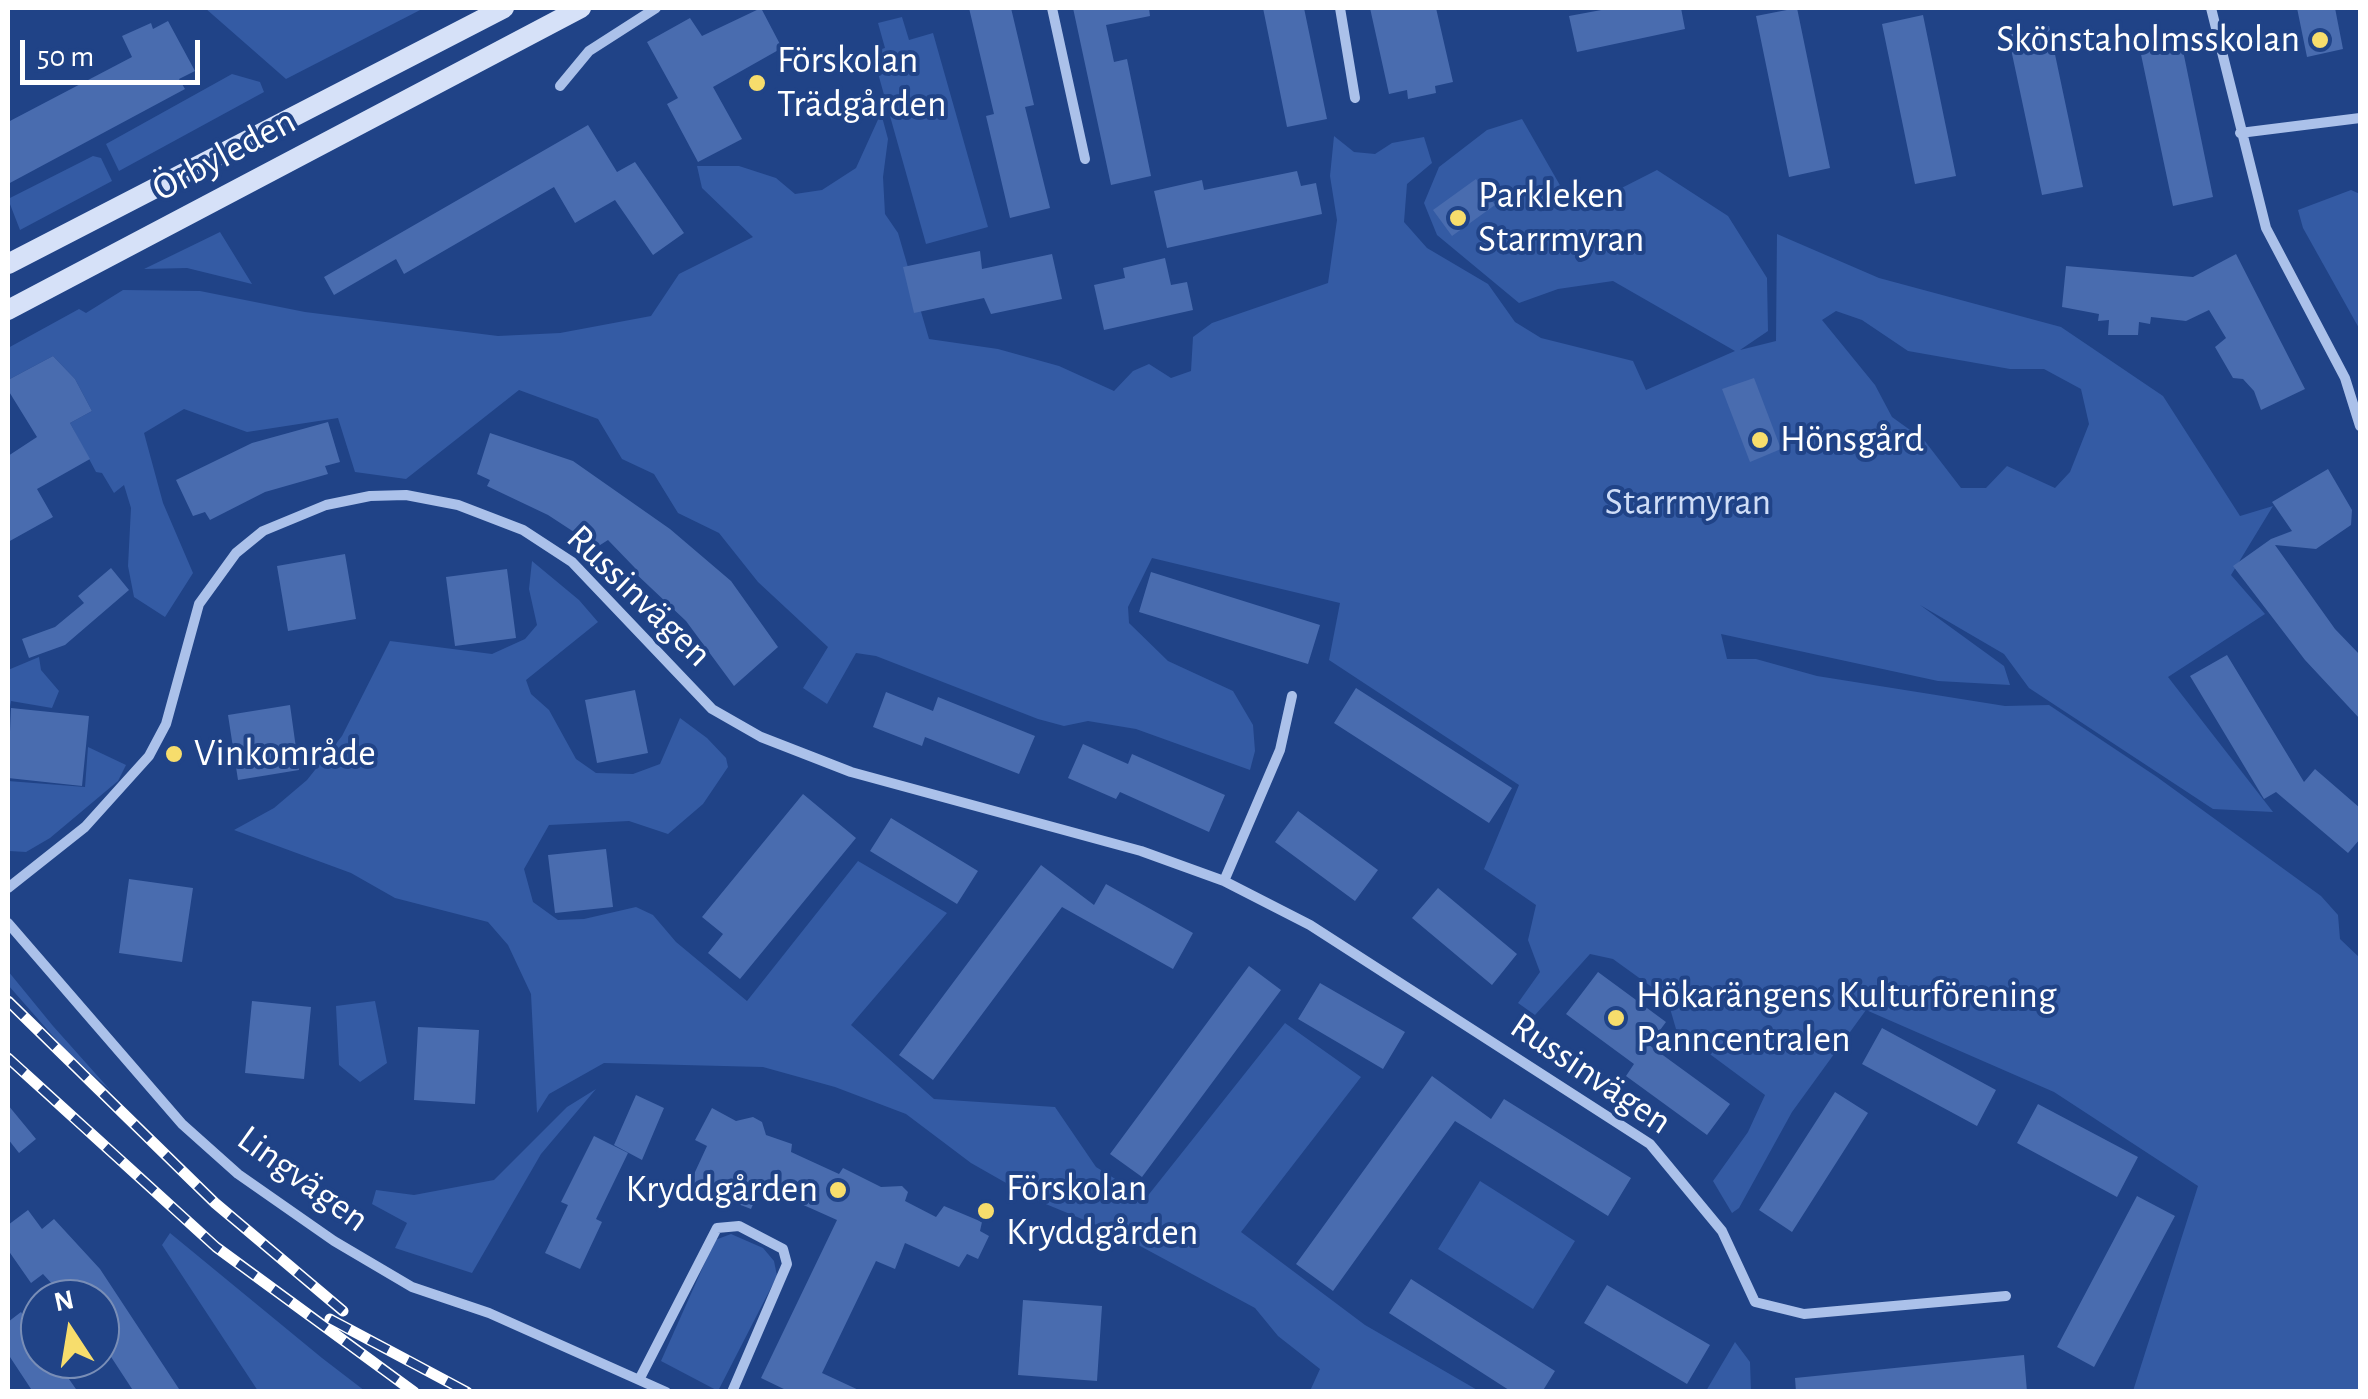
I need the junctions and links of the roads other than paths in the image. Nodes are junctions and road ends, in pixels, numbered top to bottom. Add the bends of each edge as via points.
1 (504, 8) edge
2 (581, 8) edge
3 (656, 8) edge
4 (1052, 8) edge
5 (1340, 8) edge
6 (2211, 8) edge
7 (560, 86) dead end
8 (1356, 98) dead end
9 (2360, 118) edge
10 (2240, 133) junction
11 (1085, 159) dead end
12 (8, 264) edge
13 (8, 310) edge
14 (2360, 426) edge
15 (1292, 696) dead end
16 (1224, 881) junction
17 (8, 888) edge
18 (8, 922) edge
19 (2006, 1296) dead end
20 (640, 1378) junction
21 (666, 1392) edge
22 (732, 1392) edge

1 - 12 main road, Örbyleden
2 - 13 main road, Örbyleden
3 - 7 street via 589,51
4 - 11 street
5 - 8 street
6 - 10 street
9 - 10 street
10 - 14 street via 2266,228 2345,378
15 - 16 street via 1280,750
16 - 17 street, Russinvägen via 1141,851 852,772 761,737 712,709 572,562 523,530 458,505 406,495 326,505 263,531 236,554 199,604 166,724 149,756 85,828
16 - 19 street, Russinvägen via 1310,925 1650,1144 1722,1231 1756,1302 1804,1314
18 - 20 street, Lingvägen via 182,1124 238,1174 412,1287
20 - 21 street, Lingvägen
20 - 22 street via 718,1228 739,1226 783,1249 787,1264

